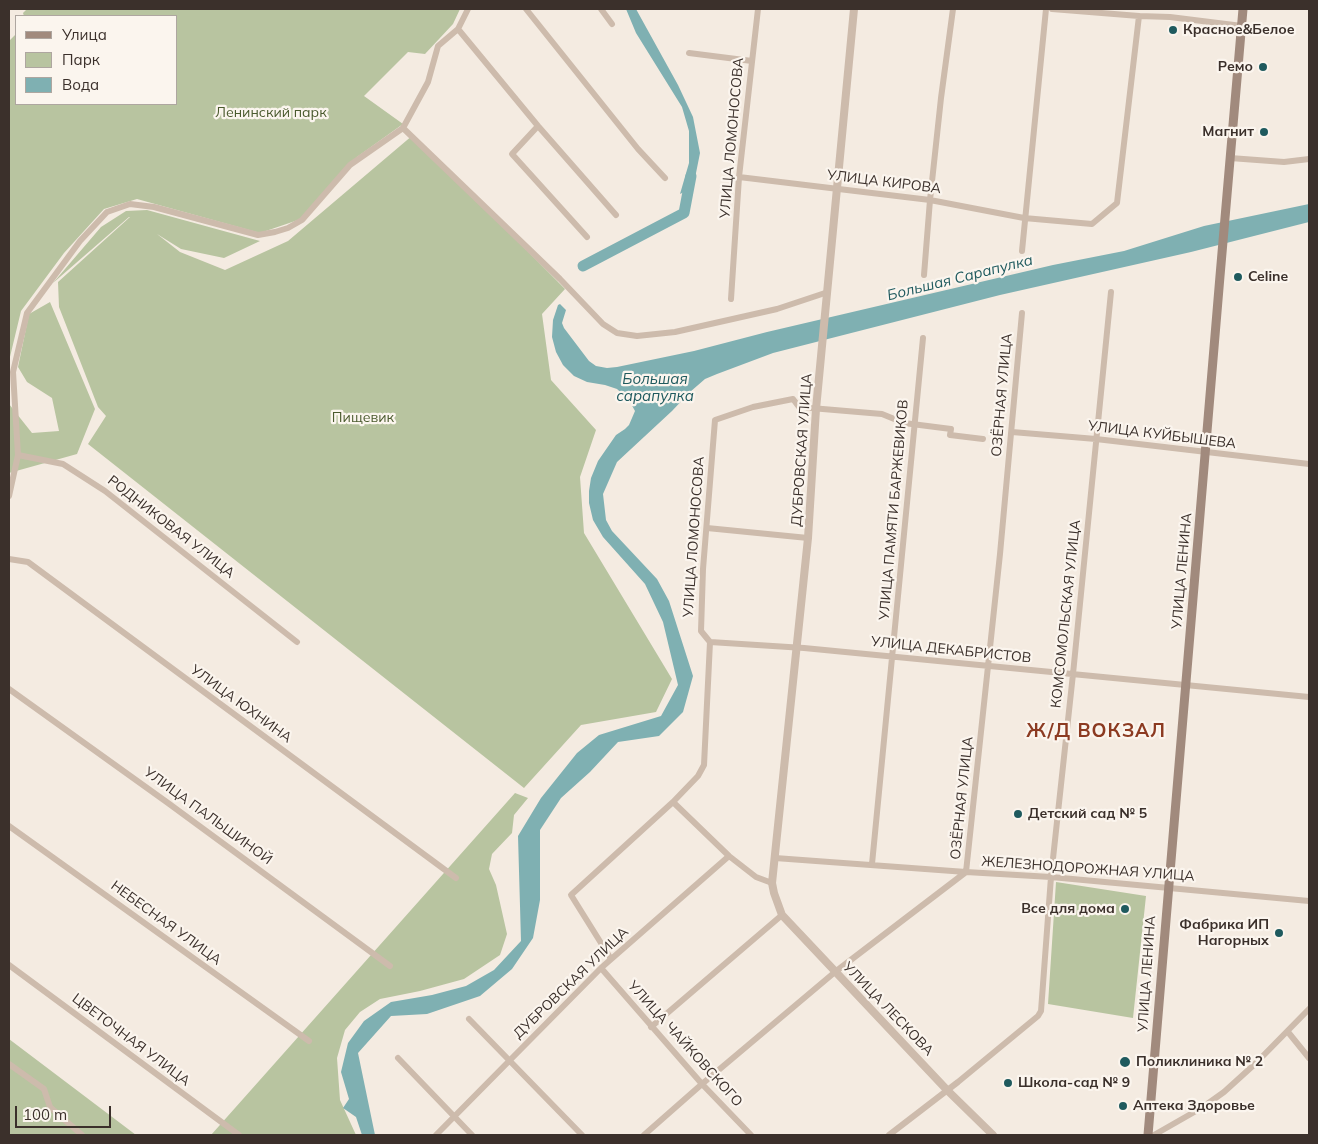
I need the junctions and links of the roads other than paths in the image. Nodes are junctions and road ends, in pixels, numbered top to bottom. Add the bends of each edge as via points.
1 (468, 9) edge
2 (526, 9) edge
3 (601, 9) edge
4 (758, 9) edge
5 (854, 9) edge
6 (953, 9) edge
7 (1046, 9) edge
8 (1052, 9) edge
9 (1243, 9) edge
10 (1139, 16) junction
11 (612, 24) dead end
12 (1242, 26) junction
13 (458, 29) junction
14 (689, 53) dead end
15 (752, 61) junction
16 (538, 126) junction
17 (403, 128) junction
18 (1230, 158) junction
19 (1309, 159) edge
20 (739, 177) junction
21 (665, 178) dead end
22 (837, 189) junction
23 (930, 200) junction
24 (616, 215) dead end
25 (1024, 218) junction
26 (587, 237) dead end
27 (1022, 251) dead end
28 (924, 275) dead end
29 (828, 292) junction
30 (1111, 292) dead end
31 (731, 299) dead end
32 (1022, 313) dead end
33 (923, 338) dead end
34 (816, 409) junction
35 (914, 425) junction
36 (1012, 432) junction
37 (1096, 439) junction
38 (983, 440) dead end
39 (1206, 453) junction
40 (18, 455) junction
41 (1309, 464) edge
42 (9, 496) edge
43 (707, 528) junction
44 (808, 538) junction
45 (9, 559) edge
46 (297, 642) dead end
47 (710, 642) junction
48 (797, 647) junction
49 (893, 656) junction
50 (988, 666) junction
51 (1073, 674) junction
52 (1186, 684) junction
53 (9, 689) edge
54 (1309, 697) edge
55 (674, 802) junction
56 (9, 826) edge
57 (729, 856) junction
58 (774, 858) junction
59 (872, 864) junction
60 (966, 872) junction
61 (1051, 877) junction
62 (456, 878) dead end
63 (772, 883) junction
64 (1168, 887) junction
65 (774, 893) joint
66 (1309, 901) edge
67 (782, 915) junction
68 (611, 959) junction
69 (9, 965) edge
70 (390, 966) dead end
71 (601, 968) junction
72 (835, 972) junction
73 (1309, 1009) edge
74 (469, 1018) dead end
75 (651, 1027) junction
76 (1288, 1032) junction
77 (309, 1040) dead end
78 (398, 1058) dead end
79 (1309, 1058) edge
80 (509, 1060) junction
81 (9, 1064) edge
82 (702, 1084) junction
83 (947, 1090) junction
84 (455, 1117) junction
85 (82, 1135) edge
86 (239, 1135) edge
87 (436, 1135) edge
88 (472, 1135) edge
89 (582, 1135) edge
90 (644, 1135) edge
91 (752, 1135) edge
92 (889, 1135) edge
93 (993, 1135) edge
94 (1148, 1135) edge
95 (1154, 1135) edge

1 - 13 street
2 - 21 street
3 - 11 street
4 - 15 street, УЛИЦА ЛОМОНОСОВА
5 - 22 street, ДУБРОВСКАЯ УЛИЦА
6 - 23 street
7 - 25 street
8 - 10 street
9 - 12 main road, УЛИЦА ЛЕНИНА
10 - 12 street
10 - 25 street via 1117,203 1092,224
12 - 18 main road, УЛИЦА ЛЕНИНА
13 - 16 street
13 - 17 street via 438,46 428,82
14 - 15 street
15 - 20 street, УЛИЦА ЛОМОНОСОВА
16 - 24 street
16 - 26 street via 512,154
17 - 29 street via 603,324 617,333 637,336 676,332 777,309
17 - 40 street via 350,165 302,220 275,232 258,235 154,207 130,204 106,212 80,241 27,313 13,372
18 - 19 street via 1284,162
18 - 39 main road, УЛИЦА ЛЕНИНА
20 - 22 street, УЛИЦА КИРОВА
20 - 31 street, УЛИЦА ЛОМОНОСОВА
22 - 23 street, УЛИЦА КИРОВА
22 - 29 street, ДУБРОВСКАЯ УЛИЦА
23 - 25 street, УЛИЦА КИРОВА
23 - 28 street
25 - 27 street
29 - 34 street, ДУБРОВСКАЯ УЛИЦА
30 - 37 street, КОМСОМОЛЬСКАЯ УЛИЦА
32 - 36 street, ОЗЁРНАЯ УЛИЦА
33 - 35 street, УЛИЦА ПАМЯТИ БАРЖЕВИКОВ
34 - 35 street via 882,414
34 - 43 street, УЛИЦА ЛОМОНОСОВА via 799,407 793,399 753,407 715,420
34 - 44 street, ДУБРОВСКАЯ УЛИЦА
35 - 38 street via 950,429 950,435
35 - 49 street, УЛИЦА ПАМЯТИ БАРЖЕВИКОВ
36 - 37 street, УЛИЦА КУЙБЫШЕВА
36 - 50 street, ОЗЁРНАЯ УЛИЦА
37 - 39 street, УЛИЦА КУЙБЫШЕВА
37 - 51 street, КОМСОМОЛЬСКАЯ УЛИЦА
39 - 41 street, УЛИЦА КУЙБЫШЕВА
39 - 52 main road, УЛИЦА ЛЕНИНА
40 - 42 street
40 - 46 street, РОДНИКОВАЯ УЛИЦА via 63,464 105,491
43 - 44 street
43 - 47 street, УЛИЦА ЛОМОНОСОВА via 701,631
44 - 48 street, ДУБРОВСКАЯ УЛИЦА
45 - 62 street, УЛИЦА ЮХНИНА via 28,562
47 - 48 street, УЛИЦА ДЕКАБРИСТОВ
47 - 55 street, УЛИЦА ЛОМОНОСОВА via 704,765
48 - 49 street, УЛИЦА ДЕКАБРИСТОВ
48 - 58 street, ДУБРОВСКАЯ УЛИЦА
49 - 50 street, УЛИЦА ДЕКАБРИСТОВ
49 - 59 street, УЛИЦА ПАМЯТИ БАРЖЕВИКОВ
50 - 51 street, УЛИЦА ДЕКАБРИСТОВ
50 - 60 street, ОЗЁРНАЯ УЛИЦА
51 - 52 street, УЛИЦА ДЕКАБРИСТОВ
51 - 61 street, КОМСОМОЛЬСКАЯ УЛИЦА
52 - 54 street, УЛИЦА ДЕКАБРИСТОВ
52 - 64 main road, УЛИЦА ЛЕНИНА
53 - 70 street, УЛИЦА ПАЛЬШИНОЙ
55 - 57 street
55 - 68 street, УЛИЦА ЛОМОНОСОВА via 571,895
56 - 77 street, НЕБЕСНАЯ УЛИЦА
57 - 63 street via 756,876
57 - 68 street, ДУБРОВСКАЯ УЛИЦА
58 - 59 street, ЖЕЛЕЗНОДОРОЖНАЯ УЛИЦА
58 - 63 street, ДУБРОВСКАЯ УЛИЦА
59 - 60 street, ЖЕЛЕЗНОДОРОЖНАЯ УЛИЦА
60 - 61 street, ЖЕЛЕЗНОДОРОЖНАЯ УЛИЦА
60 - 72 street, ОЗЁРНАЯ УЛИЦА
61 - 64 street, ЖЕЛЕЗНОДОРОЖНАЯ УЛИЦА
61 - 83 street, КОМСОМОЛЬСКАЯ УЛИЦА via 1041,1011
63 - 65 street, ДУБРОВСКАЯ УЛИЦА
64 - 66 street, ЖЕЛЕЗНОДОРОЖНАЯ УЛИЦА
64 - 94 main road, УЛИЦА ЛЕНИНА
65 - 67 street, УЛИЦА ЛЕСКОВА
67 - 72 street, УЛИЦА ЛЕСКОВА
67 - 75 street
68 - 71 street, ДУБРОВСКАЯ УЛИЦА
69 - 86 street, ЦВЕТОЧНАЯ УЛИЦА
71 - 75 street, УЛИЦА ЧАЙКОВСКОГО
71 - 80 street, ДУБРОВСКАЯ УЛИЦА
72 - 82 street, ОЗЁРНАЯ УЛИЦА
72 - 83 street, УЛИЦА ЛЕСКОВА
73 - 76 street
74 - 80 street
75 - 82 street, УЛИЦА ЧАЙКОВСКОГО
76 - 79 street
76 - 95 street via 1224,1092
78 - 84 street
80 - 84 street, ДУБРОВСКАЯ УЛИЦА
80 - 89 street
81 - 85 street via 44,1089 50,1107
82 - 90 street, ОЗЁРНАЯ УЛИЦА
82 - 91 street, УЛИЦА ЧАЙКОВСКОГО
83 - 92 street, КОМСОМОЛЬСКАЯ УЛИЦА
83 - 93 street, УЛИЦА ЛЕСКОВА
84 - 87 street, ДУБРОВСКАЯ УЛИЦА
84 - 88 street

